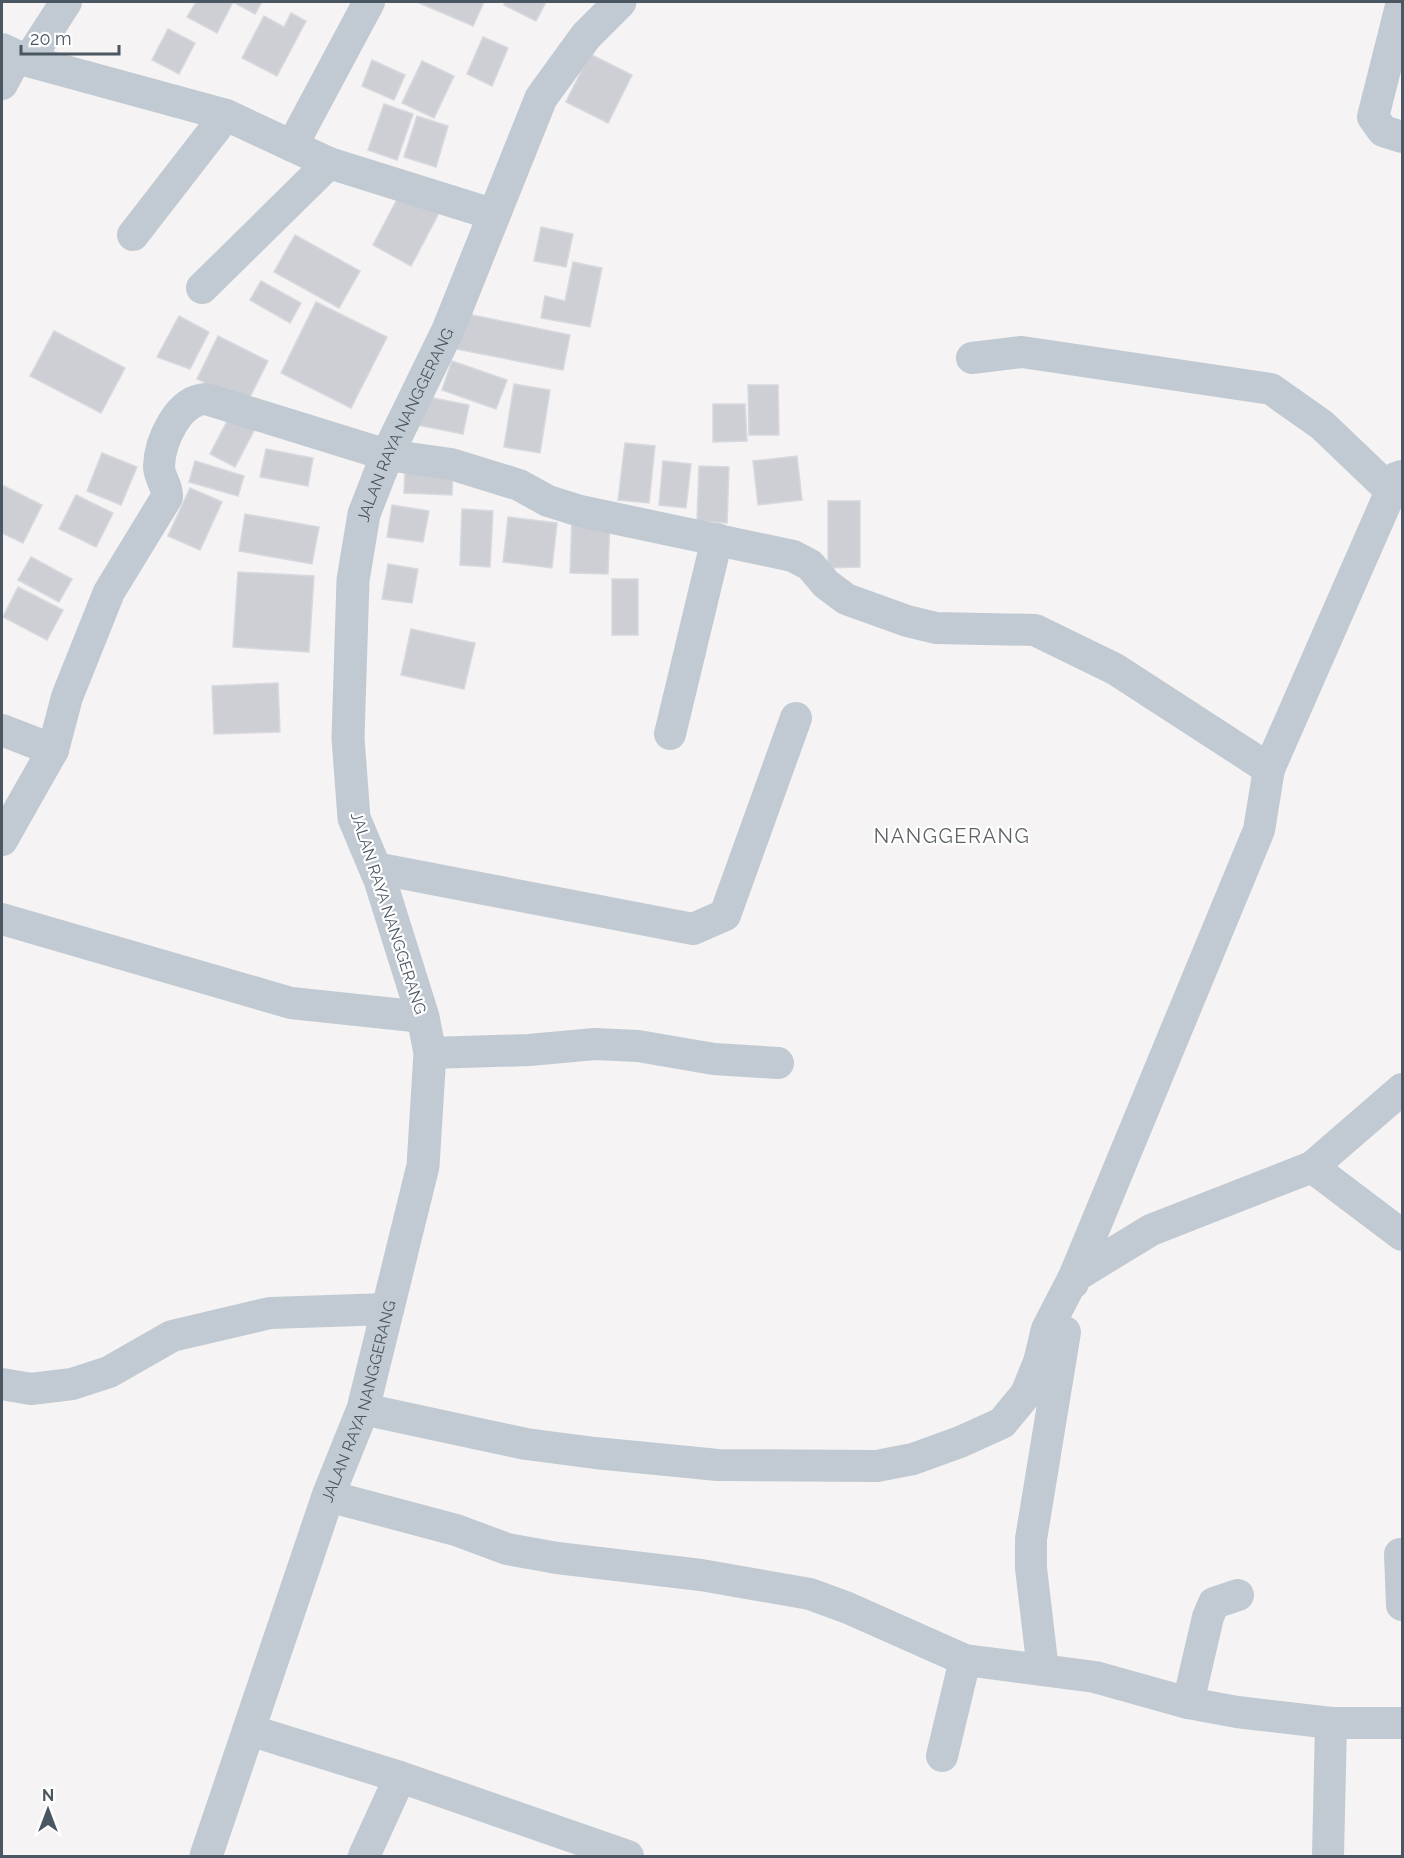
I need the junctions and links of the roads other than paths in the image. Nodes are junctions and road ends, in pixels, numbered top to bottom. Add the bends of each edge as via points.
1 (66, 2) edge
2 (369, 2) edge
3 (620, 2) edge
4 (1402, 2) edge
5 (16, 56) edge
6 (2, 84) edge
7 (226, 115) junction
8 (1402, 137) edge
9 (292, 146) junction
10 (329, 163) junction
11 (492, 214) junction
12 (133, 235) dead end
13 (202, 288) dead end
14 (972, 358) dead end
15 (387, 455) junction
16 (1397, 484) edge
17 (717, 539) junction
18 (796, 718) dead end
19 (2, 730) edge
20 (670, 734) dead end
21 (53, 750) junction
22 (1269, 769) junction
23 (2, 840) edge
24 (375, 868) junction
25 (2, 919) edge
26 (423, 1017) junction
27 (430, 1053) junction
28 (778, 1064) dead end
29 (1402, 1089) edge
30 (1312, 1167) junction
31 (1402, 1235) edge
32 (1074, 1277) junction
33 (388, 1308) junction
34 (2, 1384) edge
35 (363, 1409) junction
36 (328, 1496) junction
37 (1400, 1554) dead end
38 (1238, 1595) dead end
39 (1402, 1605) edge
40 (965, 1660) junction
41 (1042, 1670) junction
42 (1188, 1702) junction
43 (1330, 1723) junction
44 (1402, 1724) edge
45 (249, 1730) junction
46 (942, 1756) dead end
47 (400, 1777) junction
48 (206, 1857) edge
49 (364, 1857) edge
50 (628, 1857) edge
51 (1328, 1857) edge

1 - 5 street
2 - 9 street
3 - 11 street, JALAN RAYA NANGGERANG via 586,36 541,98
4 - 8 street via 1373,117 1383,131
5 - 6 street
5 - 7 street
7 - 9 street
7 - 12 street
9 - 10 street
10 - 11 street
10 - 13 street
11 - 15 street, JALAN RAYA NANGGERANG via 448,330
14 - 16 street via 1022,352 1271,389
15 - 17 street via 451,464 519,485 548,501 580,511
15 - 21 street via 206,399 187,404 172,424 161,457 159,467 167,497 110,592 67,697
15 - 24 street, JALAN RAYA NANGGERANG via 364,514 353,580 348,738 354,818
16 - 22 street
17 - 20 street
17 - 22 street via 793,556 810,565 846,599 907,621 936,628 1035,630 1116,669
18 - 24 street via 724,915 693,929
19 - 21 street
21 - 23 street
22 - 32 street via 1259,830
24 - 26 street, JALAN RAYA NANGGERANG
25 - 26 street via 291,1003
26 - 27 street, JALAN RAYA NANGGERANG
27 - 28 street via 595,1044
27 - 33 street, JALAN RAYA NANGGERANG via 423,1166
29 - 30 street
30 - 31 street
30 - 32 street via 1151,1230
32 - 35 street via 1047,1329 1026,1394 1002,1423 913,1459 877,1466 718,1464 595,1453 526,1444
32 - 41 street via 1031,1539
33 - 34 street via 270,1313 172,1336 110,1372 72,1384 31,1389
33 - 35 street, JALAN RAYA NANGGERANG
35 - 36 street, JALAN RAYA NANGGERANG
36 - 40 street via 446,1527 507,1549 810,1594
36 - 45 street, JALAN RAYA NANGGERANG
37 - 39 street
38 - 42 street via 1214,1603
40 - 41 street
40 - 46 street
41 - 42 street via 1095,1677
42 - 43 street
43 - 44 street
43 - 51 street
45 - 47 street
45 - 48 street, JALAN RAYA NANGGERANG
47 - 49 street
47 - 50 street

